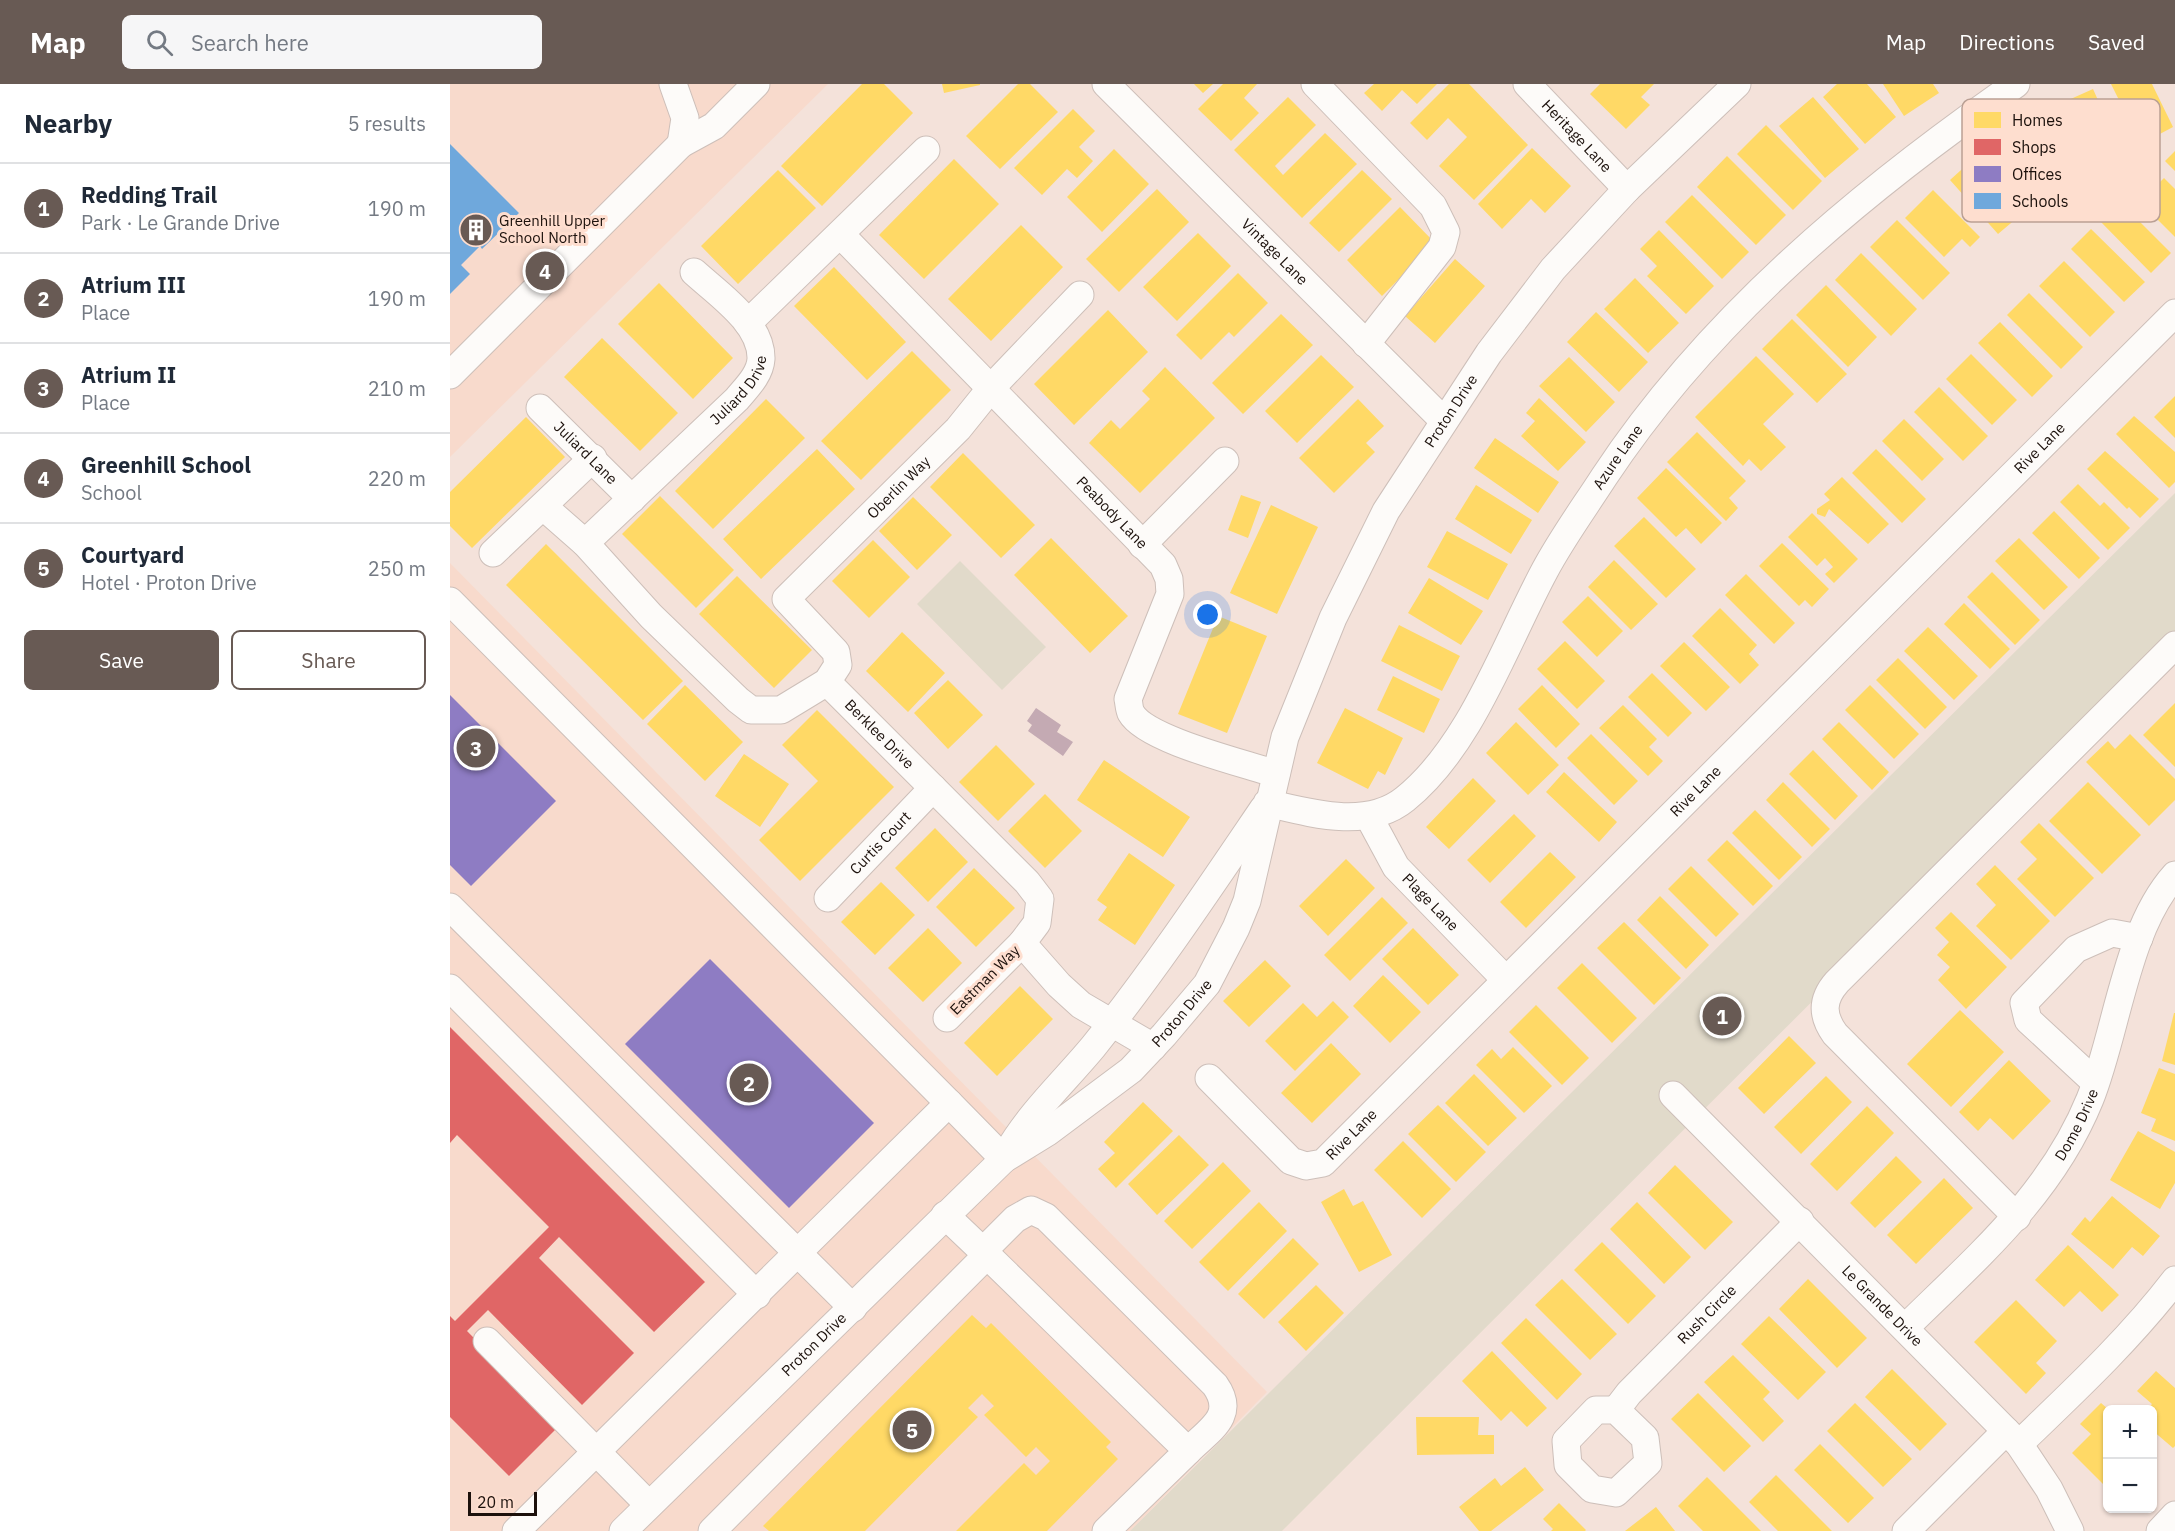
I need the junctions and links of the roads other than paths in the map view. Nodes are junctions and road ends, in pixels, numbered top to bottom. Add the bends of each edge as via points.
1 (673, 84) edge
2 (756, 84) edge
3 (1106, 84) edge
4 (1314, 84) edge
5 (1527, 84) edge
6 (1737, 84) edge
7 (2016, 84) edge
8 (1994, 99) edge
9 (1962, 121) edge
10 (681, 144) junction
11 (926, 150) dead end
12 (1627, 189) junction
13 (841, 235) junction
14 (694, 272) dead end
15 (1080, 295) dead end
16 (2175, 313) edge
17 (748, 323) junction
18 (1366, 344) junction
19 (450, 375) edge
20 (991, 388) junction
21 (540, 408) dead end
22 (1444, 421) junction
23 (593, 458) junction
24 (1225, 461) dead end
25 (632, 500) junction
26 (544, 507) junction
27 (585, 543) junction
28 (1142, 545) junction
29 (493, 553) dead end
30 (450, 601) edge
31 (2175, 645) edge
32 (827, 682) junction
33 (1276, 774) junction
34 (933, 788) junction
35 (1267, 803) junction
36 (1369, 818) junction
37 (2175, 875) edge
38 (828, 898) dead end
39 (450, 907) edge
40 (2139, 938) junction
41 (1022, 943) junction
42 (1505, 979) junction
43 (450, 988) edge
44 (947, 1018) dead end
45 (1112, 1021) junction
46 (1153, 1047) junction
47 (1209, 1078) dead end
48 (2095, 1082) junction
49 (1673, 1095) dead end
50 (949, 1103) junction
51 (1004, 1159) junction
52 (945, 1215) junction
53 (2018, 1217) junction
54 (1800, 1221) junction
55 (985, 1253) junction
56 (799, 1254) junction
57 (2175, 1280) edge
58 (757, 1295) junction
59 (853, 1308) junction
60 (1905, 1328) junction
61 (487, 1341) dead end
62 (1616, 1410) dead end
63 (2013, 1437) junction
64 (1188, 1451) junction
65 (597, 1452) junction
66 (649, 1505) junction
67 (2175, 1515) edge
68 (516, 1531) edge
69 (623, 1531) edge
70 (712, 1531) edge
71 (1106, 1531) edge
72 (1906, 1531) edge
73 (2070, 1531) edge
74 (2160, 1531) edge

1 - 10 street via 685,118
2 - 10 street via 714,126
3 - 18 street, Vintage Lane
4 - 18 street via 1433,206 1446,232 1442,247
5 - 12 street, Heritage Lane
6 - 12 street, Proton Drive
7 - 8 street, Azure Lane
9 - 36 street, Azure Lane via 1845,212 1713,339 1606,474 1546,567 1475,709 1452,746 1403,801
10 - 19 street
11 - 13 street
12 - 22 street, Proton Drive via 1553,270 1489,353
13 - 17 street
13 - 20 street, Peabody Lane
14 - 17 street
15 - 20 street, Oberlin Way
16 - 42 street, Rive Lane
17 - 25 street, Juliard Drive via 758,342 761,360 755,377
18 - 22 street, Vintage Lane
20 - 28 street, Peabody Lane
20 - 32 street, Oberlin Way via 958,429 786,599 836,652 837,665
21 - 23 street, Juliard Lane
22 - 33 street, Proton Drive via 1386,511 1333,618 1285,737
23 - 25 street, Juliard Lane
23 - 26 street
24 - 28 street
25 - 27 street, Juliard Drive
26 - 27 street
26 - 29 street
27 - 32 street via 651,616 751,710 781,710
28 - 33 street, Peabody Lane via 1163,565 1170,594 1128,699 1130,712 1164,738
30 - 50 street
31 - 53 street via 1837,982 1824,1005 1825,1020 1835,1034
32 - 34 street, Berklee Drive
33 - 35 street, Proton Drive
34 - 38 street, Curtis Court
34 - 41 street, Berklee Drive via 1040,899 1037,923
35 - 36 street via 1309,813
35 - 45 street, Proton Drive via 1172,944
35 - 46 street, Proton Drive via 1254,873 1236,928 1207,984
36 - 42 street, Plage Lane via 1396,867
37 - 40 street, Dome Drive
39 - 56 street
40 - 48 street, Dome Drive
40 - 48 street via 2112,933 2076,949 2024,1003 2028,1020
41 - 44 street, Eastman Way
41 - 45 street via 1081,1005
42 - 47 street, Rive Lane via 1323,1163 1306,1166 1291,1161
43 - 58 street
45 - 46 street
45 - 51 street, Proton Drive via 1019,1133
46 - 51 street, Proton Drive via 1090,1102
48 - 53 street, Dome Drive via 2068,1146
49 - 54 street, Le Grande Drive
50 - 51 street
50 - 56 street
51 - 52 street, Proton Drive
52 - 55 street
52 - 59 street, Proton Drive
53 - 60 street, Dome Drive
54 - 60 street, Le Grande Drive
54 - 62 street, Rush Circle
55 - 64 street
55 - 64 street via 1015,1219 1031,1210 1047,1217 1223,1397 1225,1409 1218,1420
55 - 70 street
56 - 58 street
56 - 59 street
57 - 63 street via 2093,1372
58 - 65 street
59 - 66 street, Proton Drive
60 - 63 street, Le Grande Drive
61 - 65 street
63 - 72 street
63 - 73 street, Le Grande Drive via 2049,1488
64 - 71 street
65 - 66 street
65 - 68 street
66 - 69 street, Proton Drive
67 - 74 street

